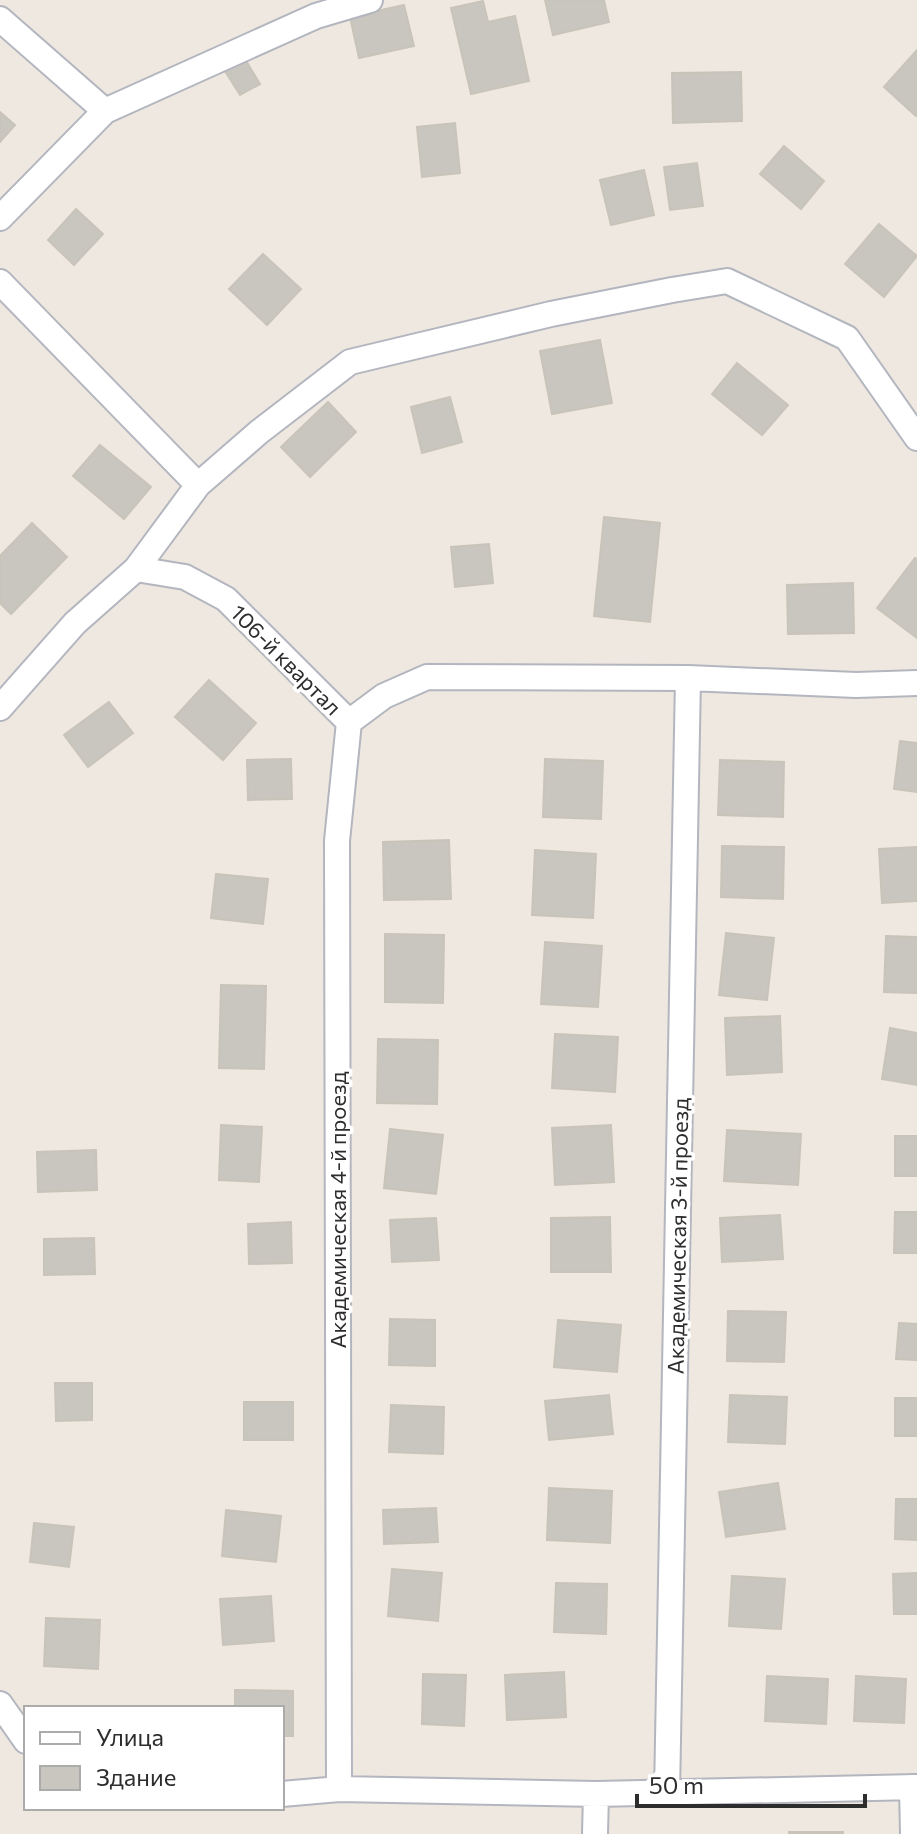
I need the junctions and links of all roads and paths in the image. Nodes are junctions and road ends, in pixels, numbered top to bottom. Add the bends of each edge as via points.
1 (370, 0) edge
2 (0, 19) edge
3 (105, 111) junction
4 (0, 218) edge
5 (0, 282) edge
6 (917, 438) edge
7 (198, 485) junction
8 (136, 569) junction
9 (688, 678) junction
10 (917, 683) edge
11 (0, 708) edge
12 (349, 722) junction
13 (0, 1704) edge
14 (24, 1738) edge
15 (914, 1787) edge
16 (339, 1789) junction
17 (667, 1793) junction
18 (284, 1794) edge
19 (596, 1794) junction
20 (595, 1834) edge
21 (913, 1834) edge

1 - 3 street via 316,16
2 - 3 street
3 - 4 street
5 - 7 street
6 - 7 street via 847,338 727,281 551,314 350,362
7 - 8 street
8 - 11 street via 75,623
8 - 12 street, 106-й квартал via 185,577 226,599
9 - 10 street
9 - 12 street via 427,677 384,696
9 - 17 street, Академическая 3-й проезд
12 - 16 street, Академическая 4-й проезд via 337,841
13 - 14 street
15 - 17 street
15 - 21 street
16 - 18 street
16 - 19 street
17 - 19 street
19 - 20 street

